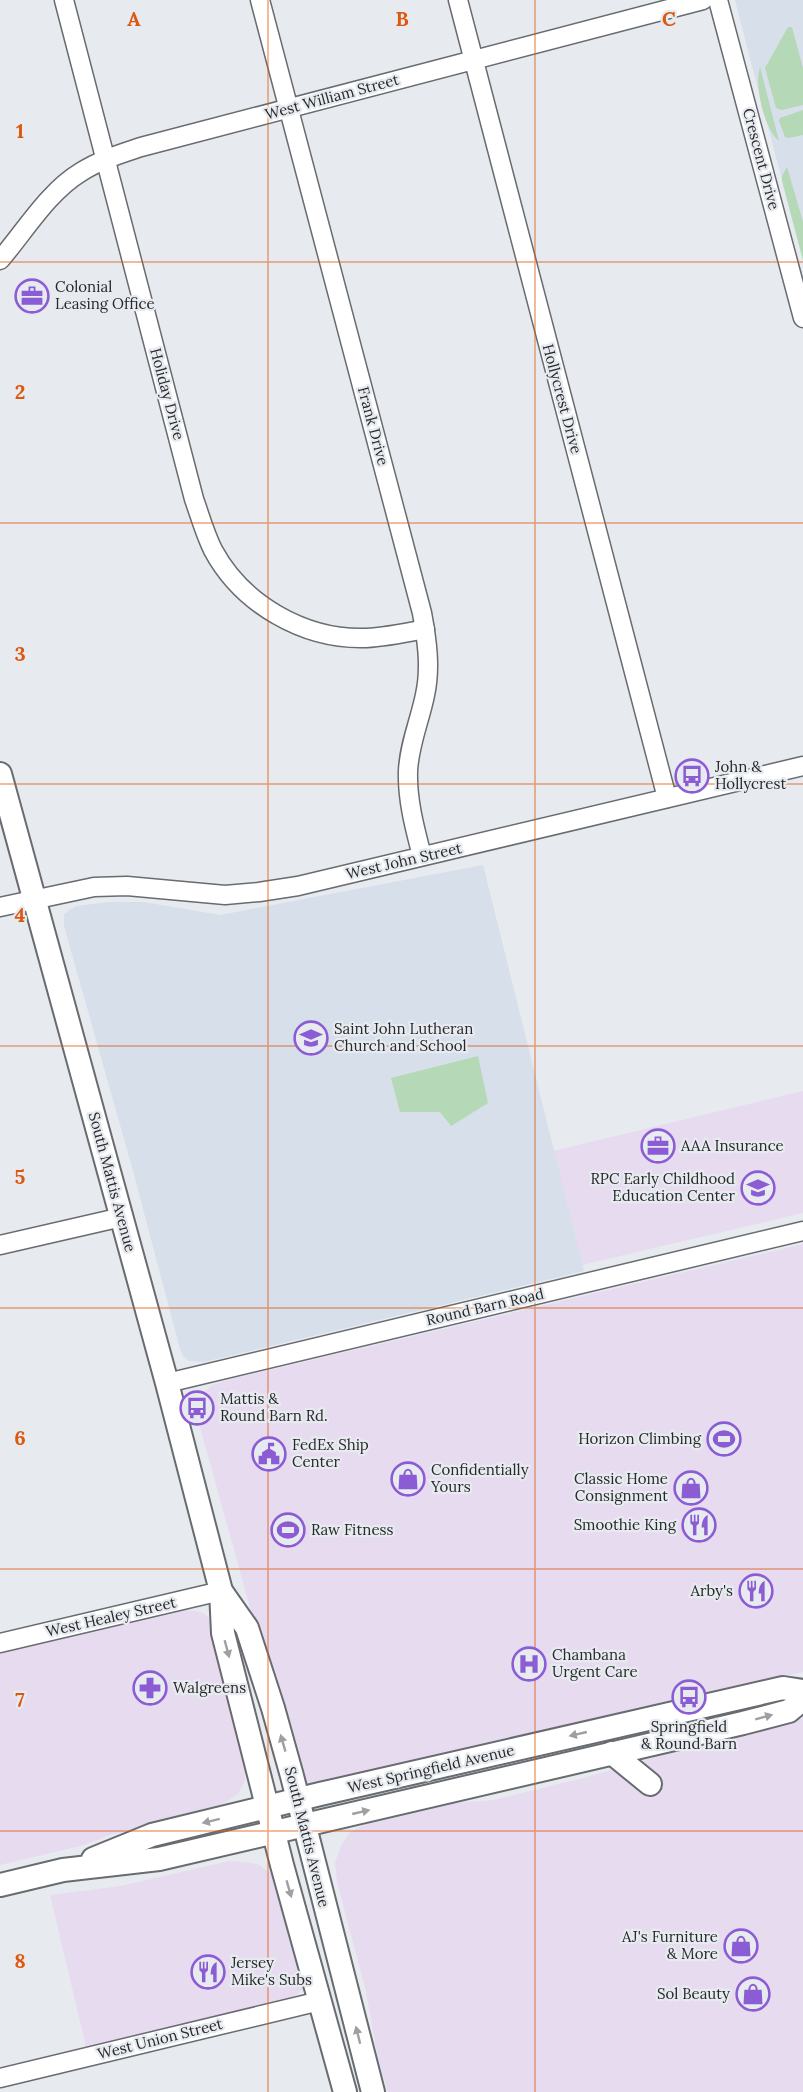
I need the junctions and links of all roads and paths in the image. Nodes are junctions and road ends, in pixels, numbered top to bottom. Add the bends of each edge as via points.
1 (64, 0) edge
2 (260, 0) edge
3 (458, 0) edge
4 (703, 0) edge
5 (718, 0) edge
6 (474, 60) junction
7 (289, 108) junction
8 (105, 159) junction
9 (0, 260) edge
10 (803, 318) edge
11 (425, 629) junction
12 (803, 766) edge
13 (0, 774) edge
14 (667, 798) junction
15 (422, 856) junction
16 (34, 899) junction
17 (0, 907) edge
18 (122, 1217) junction
19 (803, 1231) edge
20 (0, 1245) edge
21 (167, 1383) junction
22 (221, 1591) junction
23 (0, 1642) edge
24 (803, 1691) edge
25 (803, 1698) edge
26 (612, 1753) junction
27 (651, 1784) dead end
28 (298, 1799) junction
29 (267, 1807) junction
30 (304, 1825) junction
31 (274, 1832) junction
32 (63, 1870) junction
33 (0, 1885) edge
34 (320, 2001) junction
35 (0, 2078) edge
36 (345, 2092) edge
37 (373, 2092) edge

1 - 8 street, Holiday Drive
2 - 7 street, Frank Drive
3 - 6 street, Hollycrest Drive
4 - 6 street, West William Street
5 - 10 street, Crescent Drive
6 - 7 street, West William Street
6 - 14 street, Hollycrest Drive
7 - 8 street, West William Street
7 - 11 street, Frank Drive
8 - 9 street, West William Street via 64,184
8 - 11 street, Holiday Drive via 194,499 213,550 229,574 280,617 321,633 364,638
11 - 15 street, Frank Drive via 426,694 408,769
12 - 14 street, West John Street
13 - 16 main road, South Mattis Avenue
14 - 15 street, West John Street
15 - 16 street, West John Street via 259,892 225,895 110,886
16 - 17 street, West John Street
16 - 18 main road, South Mattis Avenue
18 - 20 street
18 - 21 main road, South Mattis Avenue
19 - 21 street, Round Barn Road
21 - 22 main road, South Mattis Avenue
22 - 23 street, West Healey Street
28 -> 22 main road, South Mattis Avenue via 247,1628
22 -> 29 main road, South Mattis Avenue via 223,1633
24 -> 28 main road, West Springfield Avenue via 772,1690
26 -> 25 main road, West Springfield Avenue via 789,1711
26 - 27 main road
30 -> 26 main road, West Springfield Avenue
28 - 29 main road, West Springfield Avenue
28 - 30 main road, South Mattis Avenue
29 - 31 main road, South Mattis Avenue
29 -> 32 main road, West Springfield Avenue via 152,1835
30 - 31 main road, West Springfield Avenue
37 -> 30 main road, South Mattis Avenue
31 - 32 main road, West Springfield Avenue via 159,1859
31 -> 34 main road, South Mattis Avenue
32 - 33 main road, West Springfield Avenue
34 - 35 street, West Union Street
34 - 36 main road, South Mattis Avenue

